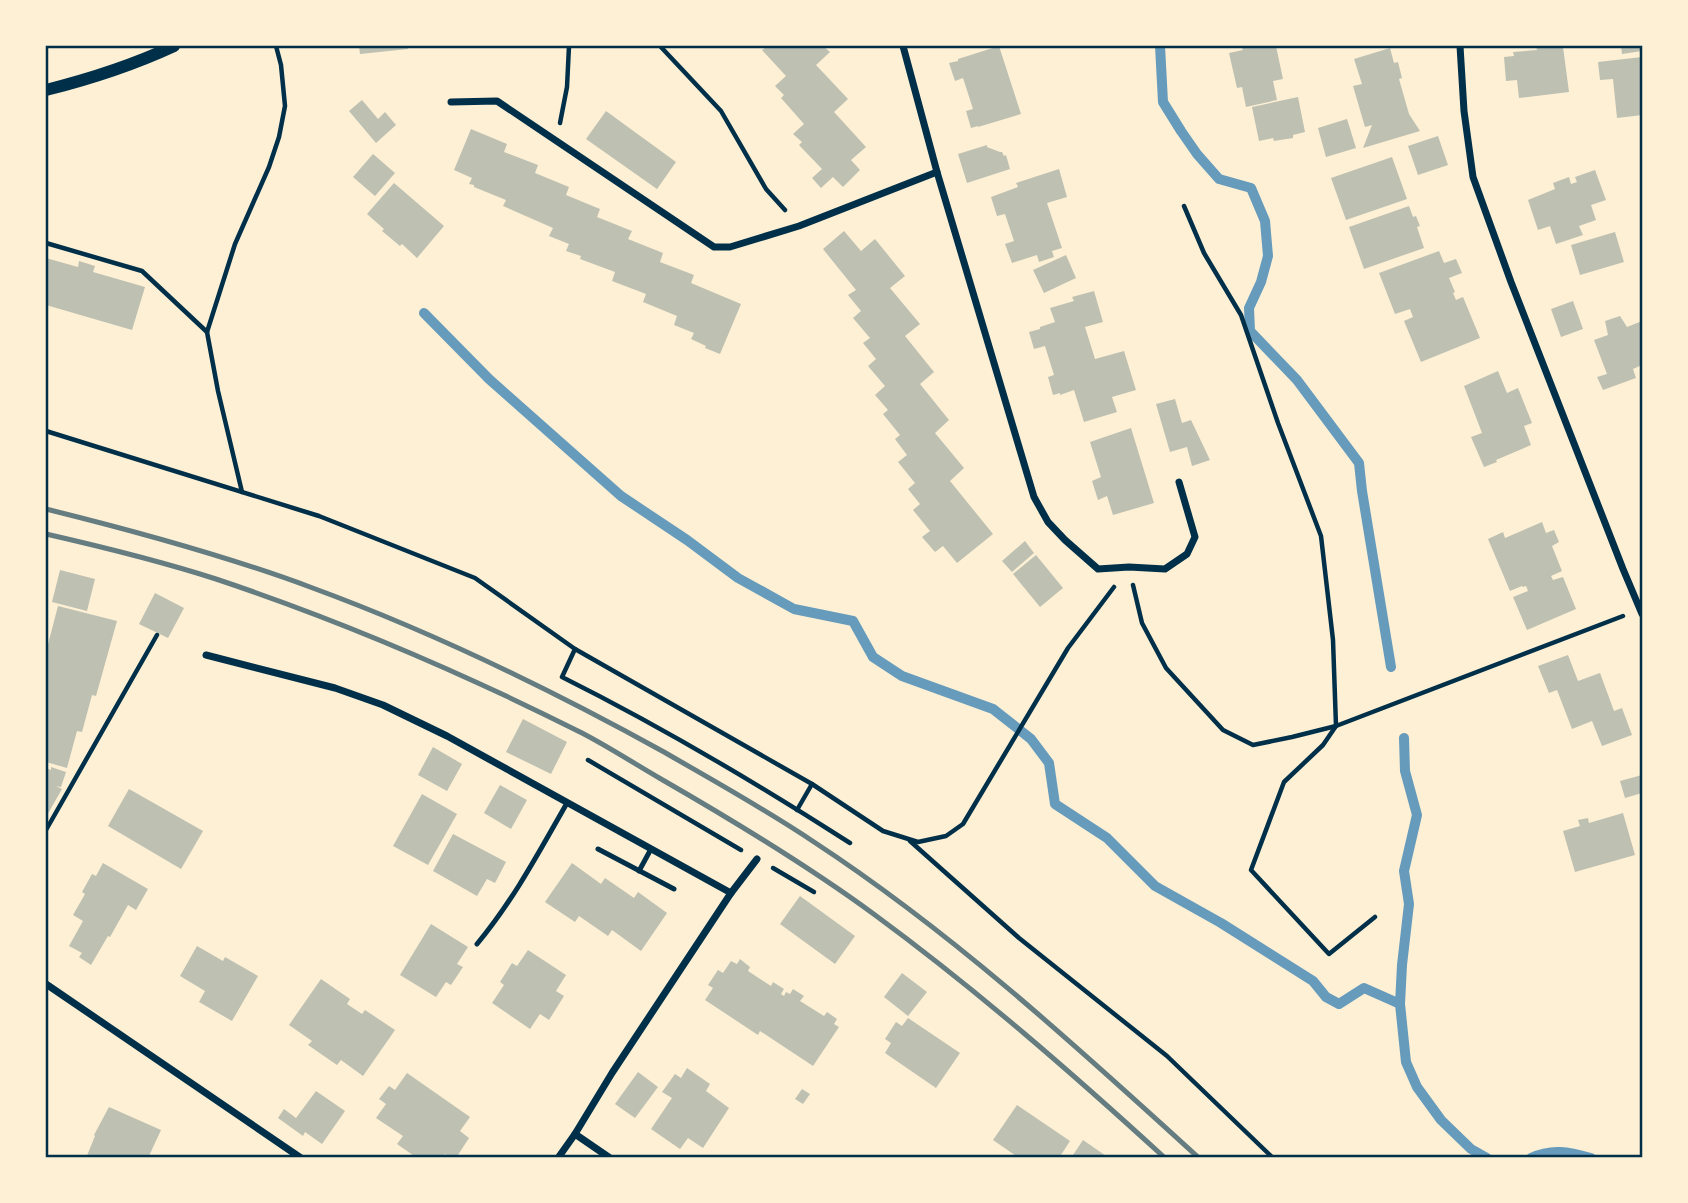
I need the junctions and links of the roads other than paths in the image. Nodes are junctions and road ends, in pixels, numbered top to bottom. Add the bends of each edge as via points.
1 (174, 46) edge
2 (902, 46) edge
3 (1460, 46) edge
4 (46, 90) edge
5 (451, 102) dead end
6 (937, 172) junction
7 (1179, 482) dead end
8 (1643, 614) edge
9 (206, 655) dead end
10 (567, 803) junction
11 (597, 849) dead end
12 (651, 849) junction
13 (757, 859) road end
14 (639, 871) junction
15 (674, 889) dead end
16 (731, 893) junction
17 (477, 944) dead end
18 (46, 984) edge
19 (575, 1133) junction
20 (301, 1157) edge
21 (558, 1157) edge
22 (610, 1157) edge

1 - 4 street via 103,75
2 - 6 street
3 - 8 street via 1473,177
5 - 6 street via 497,101 714,247 730,247 799,226
6 - 7 street via 1034,498 1048,522 1098,569 1165,569 1187,554 1195,537
9 - 10 street via 383,705
10 - 12 street
10 - 17 lane via 521,884
11 - 14 lane
12 - 14 lane
12 - 16 street
13 - 16 street
14 - 15 lane
16 - 19 street
18 - 20 street
19 - 21 street
19 - 22 street

